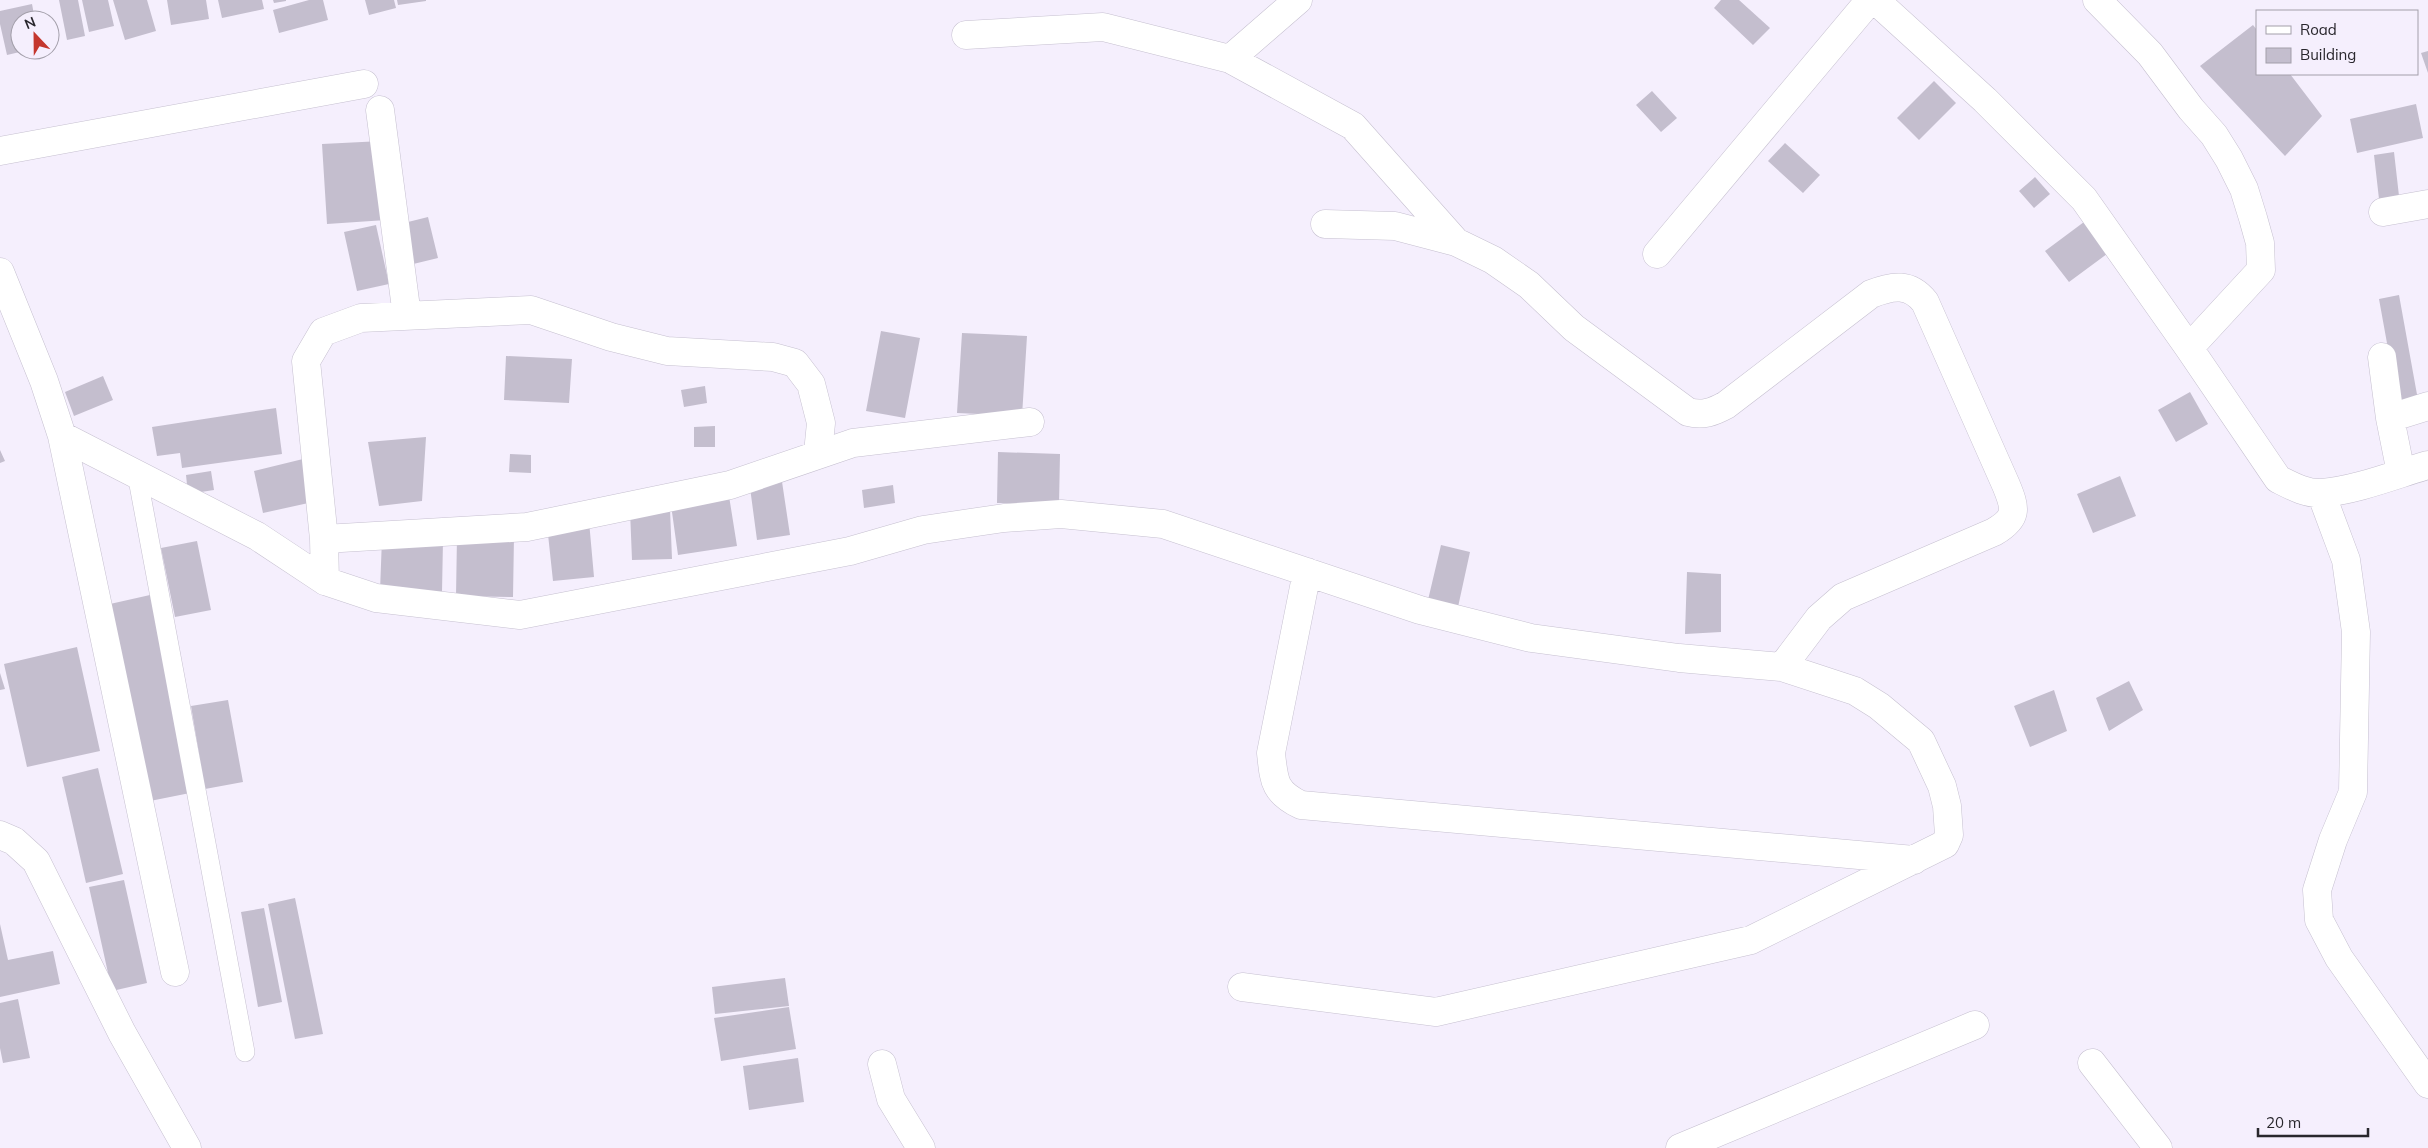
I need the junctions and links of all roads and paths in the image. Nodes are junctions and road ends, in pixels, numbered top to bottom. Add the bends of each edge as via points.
1 (1298, 0) edge
2 (1870, 0) edge
3 (1875, 0) edge
4 (2097, 0) edge
5 (966, 35) dead end
6 (1230, 59) junction
7 (364, 84) dead end
8 (380, 110) dead end
9 (0, 151) edge
10 (2428, 204) edge
11 (2384, 212) dead end
12 (1325, 224) dead end
13 (1456, 242) junction
14 (1658, 254) dead end
15 (0, 272) edge
16 (407, 316) junction
17 (2189, 348) junction
18 (2382, 357) dead end
19 (2428, 406) edge
20 (2390, 418) junction
21 (1030, 422) dead end
22 (62, 436) junction
23 (818, 453) junction
24 (2428, 465) edge
25 (2400, 473) junction
26 (137, 474) junction
27 (2321, 493) junction
28 (324, 539) junction
29 (1307, 572) junction
30 (325, 581) junction
31 (1782, 667) junction
32 (0, 835) edge
33 (1914, 860) junction
34 (175, 972) dead end
35 (1242, 987) dead end
36 (1975, 1025) dead end
37 (245, 1052) dead end
38 (2092, 1063) dead end
39 (882, 1064) dead end
40 (2428, 1084) edge
41 (187, 1148) edge
42 (921, 1148) edge
43 (1680, 1148) edge
44 (2158, 1148) edge

1 - 6 street
2 - 14 street
3 - 17 street via 1985,100 2084,200
4 - 17 street via 2150,54 2214,135 2244,189 2260,243 2262,270
5 - 6 street via 1103,27
6 - 13 street via 1353,126
7 - 9 street
8 - 16 street
10 - 11 street
12 - 13 street via 1395,226
13 - 31 street via 1493,260 1528,285 1574,328 1688,412 1697,414 1726,405 1871,294 1900,286 1911,289 1925,302 2014,504 2012,516 2006,525 1994,532 1843,597 1819,618
15 - 22 street via 44,381
16 - 23 street via 531,310 667,351 773,357 795,363 811,384 821,423
16 - 28 street via 362,318 323,332 306,361
17 - 27 street via 2278,480 2299,489
18 - 20 street
19 - 20 street
20 - 25 street
21 - 23 street via 853,443
22 - 26 street
22 - 34 street
23 - 28 street via 730,485 527,526
24 - 25 street
25 - 27 street
26 - 30 street via 257,536
26 - 37 lane
27 - 40 street via 2346,560 2356,632 2353,792 2317,890 2319,920 2339,958
28 - 30 street
29 - 30 street via 1163,524 1061,514 1004,518 923,530 850,550 520,615 376,598
29 - 31 street via 1420,610 1530,638 1679,658
29 - 33 street via 1271,753 1274,780 1284,797 1301,805
31 - 33 street via 1855,691 1879,706 1921,741 1942,786 1949,835 1945,844
32 - 41 street via 14,841 36,861 122,1033
33 - 35 street via 1751,940 1436,1012
36 - 43 street
38 - 44 street
39 - 42 street via 892,1099

